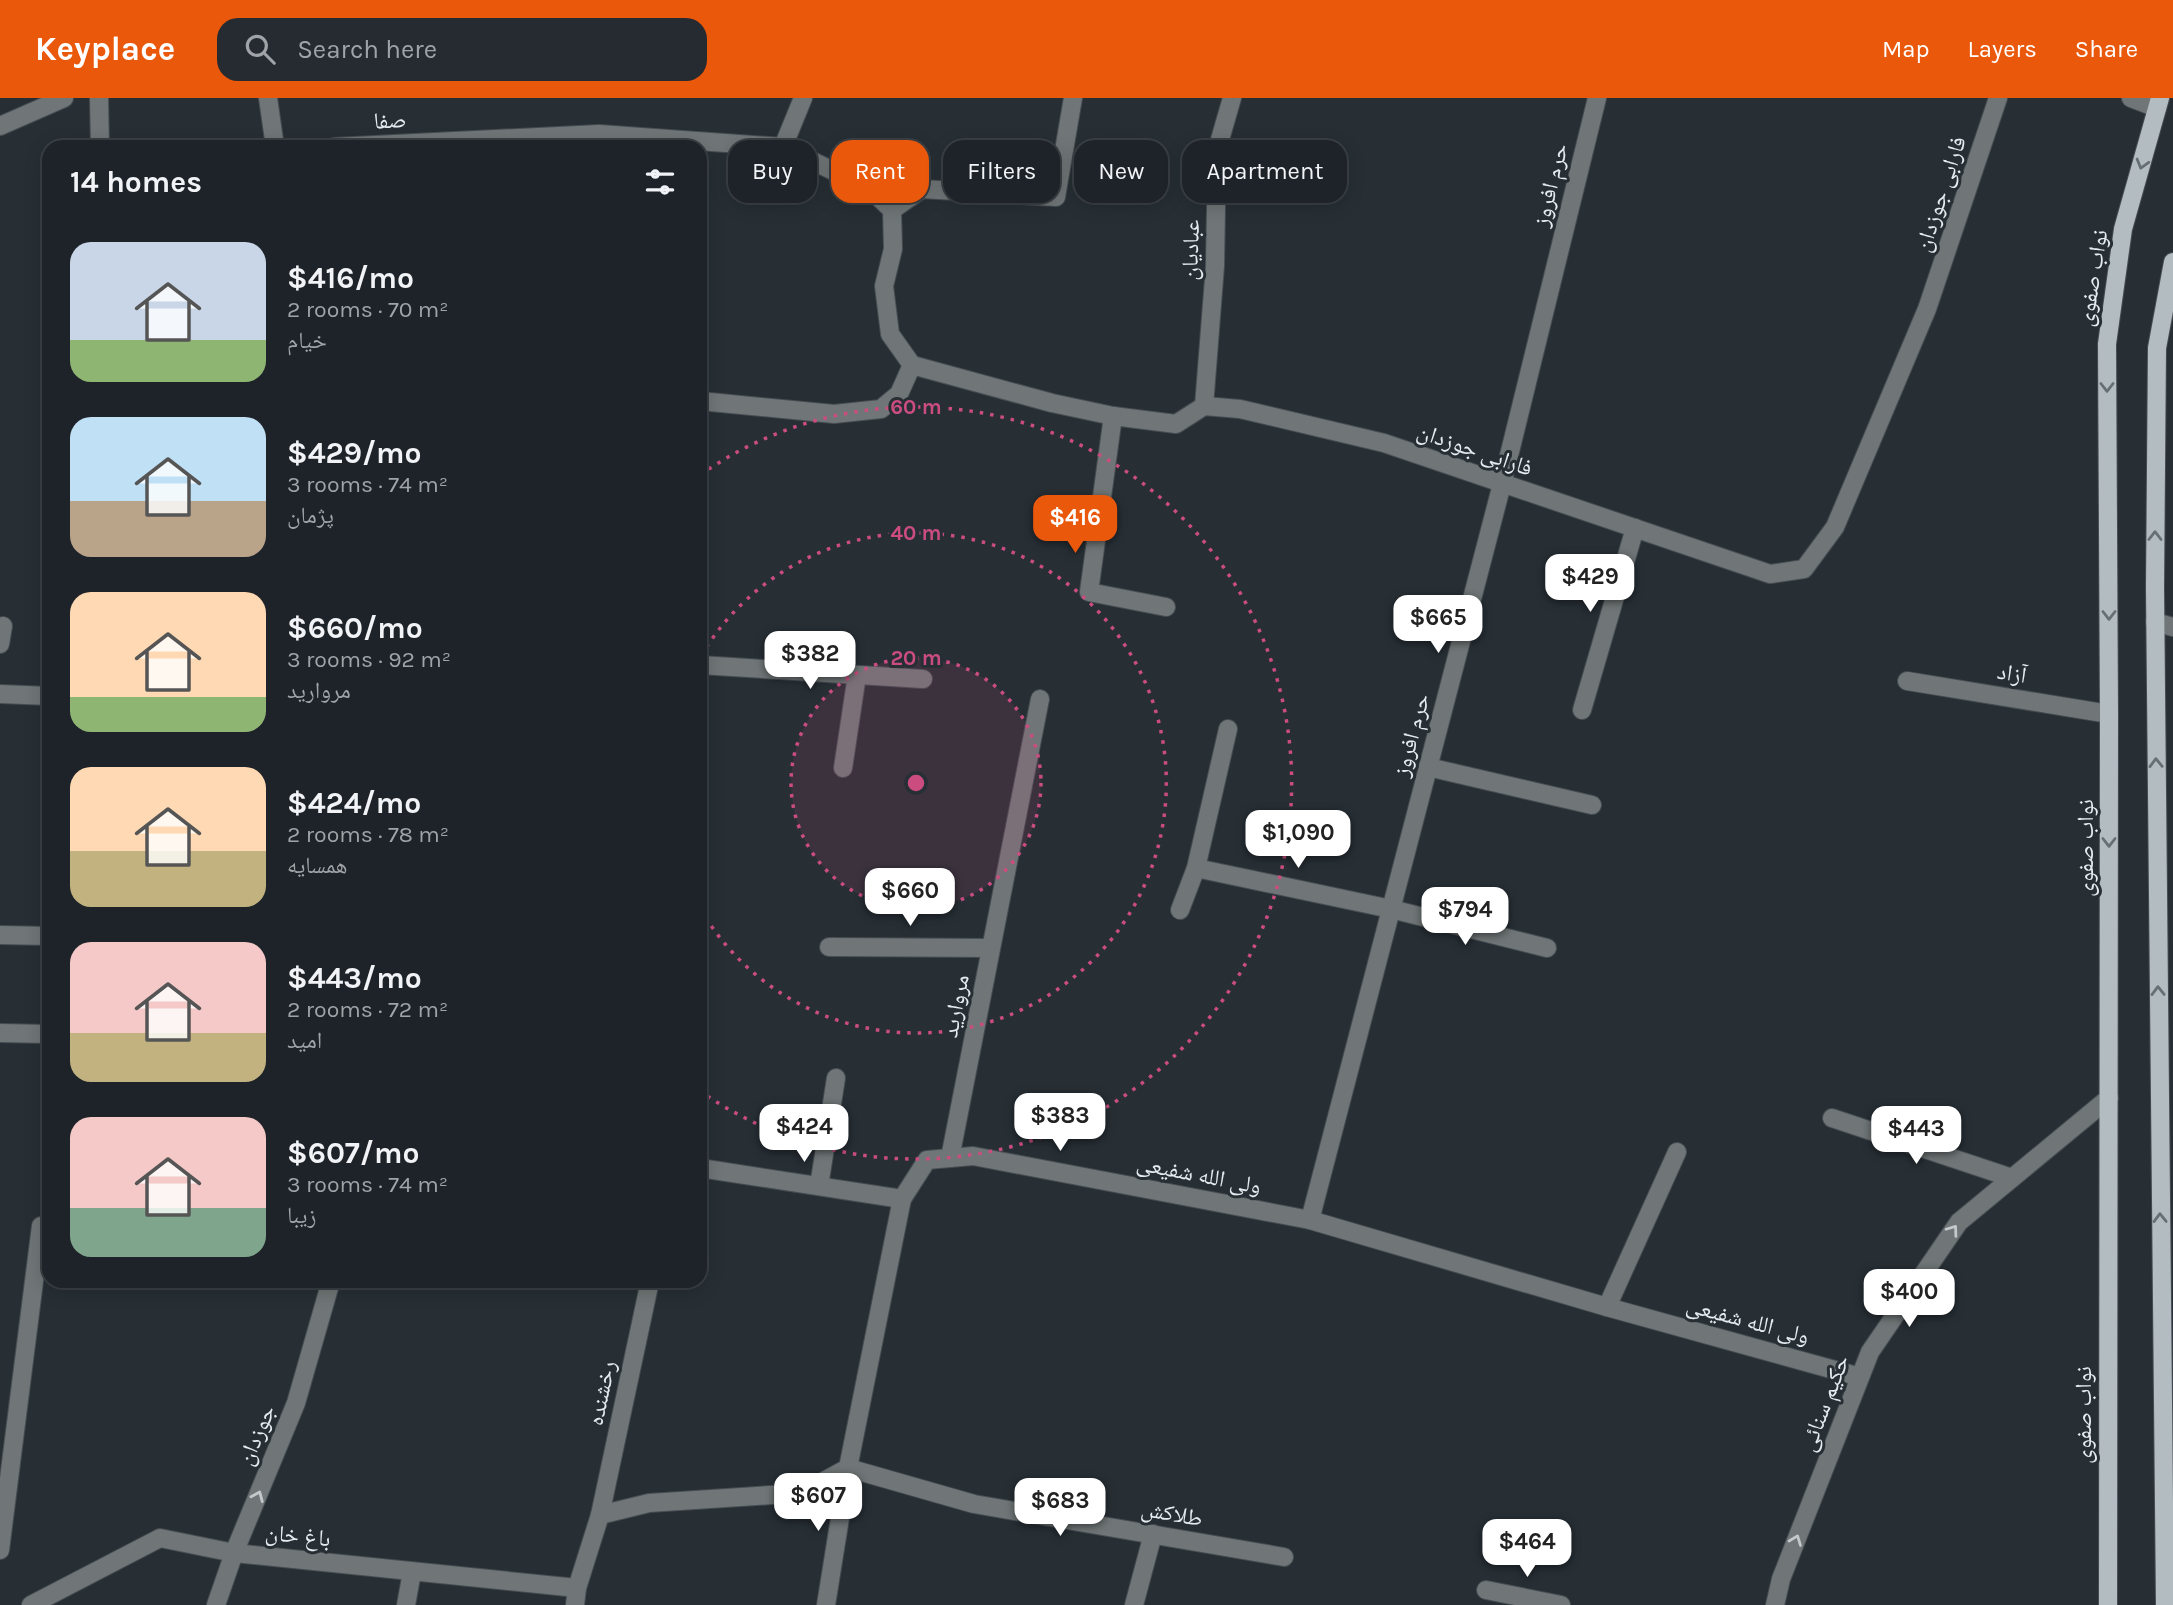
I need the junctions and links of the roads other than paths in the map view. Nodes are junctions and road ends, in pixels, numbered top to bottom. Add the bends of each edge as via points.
1 (64, 98) edge
2 (99, 98) edge
3 (268, 98) edge
4 (803, 98) edge
5 (1073, 98) edge
6 (1233, 98) edge
7 (1597, 98) edge
8 (1998, 98) edge
9 (2131, 98) edge
10 (2159, 103) edge
11 (0, 126) edge
12 (100, 140) edge
13 (274, 140) edge
14 (786, 140) edge
15 (707, 144) edge
16 (728, 145) edge
17 (817, 163) edge
18 (892, 210) junction
19 (2173, 261) edge
20 (912, 365) junction
21 (707, 402) edge
22 (1204, 406) junction
23 (1113, 416) junction
24 (1502, 484) junction
25 (1634, 528) junction
26 (1166, 607) dead end
27 (2155, 622) junction
28 (2173, 627) edge
29 (707, 665) edge
30 (857, 675) junction
31 (923, 679) dead end
32 (1907, 681) dead end
33 (0, 694) edge
34 (42, 696) edge
35 (1040, 699) dead end
36 (1581, 710) dead end
37 (2109, 714) junction
38 (1228, 729) dead end
39 (1428, 767) junction
40 (843, 768) dead end
41 (1592, 805) dead end
42 (1196, 868) junction
43 (1391, 909) junction
44 (1180, 910) dead end
45 (0, 935) edge
46 (42, 936) edge
47 (829, 947) dead end
48 (991, 948) junction
49 (1547, 948) dead end
50 (0, 1033) edge
51 (42, 1034) edge
52 (836, 1078) dead end
53 (2109, 1098) junction
54 (1832, 1118) dead end
55 (1677, 1152) dead end
56 (950, 1158) junction
57 (707, 1169) edge
58 (2012, 1178) junction
59 (819, 1186) junction
60 (902, 1199) junction
61 (1310, 1220) junction
62 (41, 1226) dead end
63 (329, 1288) edge
64 (649, 1288) edge
65 (1607, 1307) junction
66 (1860, 1377) junction
67 (848, 1468) junction
68 (2168, 1509) edge
69 (600, 1515) junction
70 (1153, 1534) junction
71 (0, 1550) edge
72 (233, 1553) junction
73 (1284, 1557) dead end
74 (412, 1572) junction
75 (1486, 1590) dead end
76 (576, 1597) edge
77 (31, 1605) edge
78 (216, 1605) edge
79 (406, 1605) edge
80 (826, 1605) edge
81 (1134, 1605) edge
82 (1561, 1605) edge
83 (1775, 1605) edge
84 (2108, 1605) edge
85 (2165, 1605) edge

1 - 11 street
2 - 12 street
3 - 13 street
4 - 14 street
5 - 18 street via 1056,197 922,189
6 - 22 street, عبادیان via 1217,150 1215,266
7 - 24 street, حرم افروز
8 - 25 street, فارابی جوزدان via 1927,309 1835,527 1804,569 1770,574
9 - 10 street
10 -> 37 main road, نواب صفوی via 2123,229 2107,344
15 - 16 street, صفا
17 - 18 street via 869,188
18 - 20 street via 893,249 884,286 890,334
27 -> 19 main road via 2157,348
20 - 21 street via 899,394 881,409 834,414
20 - 23 street
22 - 23 street via 1176,424
22 - 24 street, فارابی جوزدان via 1240,409 1384,443
23 - 26 street via 1089,592
24 - 25 street, فارابی جوزدان
24 - 39 street, حرم افروز
25 - 36 street
27 - 28 street
68 -> 27 main road
29 - 30 street
30 - 31 street
30 - 40 street
32 - 37 street, آزاد
33 - 34 street
35 - 48 street, مروارید
37 -> 53 main road, نواب صفوی
38 - 42 street
39 - 41 street
39 - 43 street, حرم افروز
42 - 43 street
42 - 44 street
43 - 49 street
43 - 61 street, حرم افروز
45 - 46 street
47 - 48 street
48 - 56 street, مروارید
50 - 51 street
52 - 59 street
53 - 58 street, حکیم سنائی
53 - 84 main road, نواب صفوی
54 - 58 street
55 - 65 street
56 - 60 street, ولی الله شفیعی via 928,1160
56 - 61 street, ولی الله شفیعی via 973,1156
57 - 59 street
66 -> 58 street, حکیم سنائی via 1870,1352 1959,1222
59 - 60 street
60 - 67 street, ولی الله شفیعی
61 - 65 street, ولی الله شفیعی
62 - 71 street
72 -> 63 street, جوزدان via 296,1404
64 - 69 street, رخشنده
65 - 66 street, ولی الله شفیعی
83 -> 66 street, حکیم سنائی
67 - 69 street via 802,1493 649,1503
67 - 70 street, طلاکش via 974,1504
67 - 80 street, ولی الله شفیعی
68 - 85 main road
69 - 76 street
70 - 73 street, طلاکش
70 - 81 street
72 - 74 street, باغ خان
72 - 77 street, باغ خان via 160,1538
72 - 78 street, جوزدان
74 - 76 street, باغ خان
74 - 79 street
75 - 82 street

